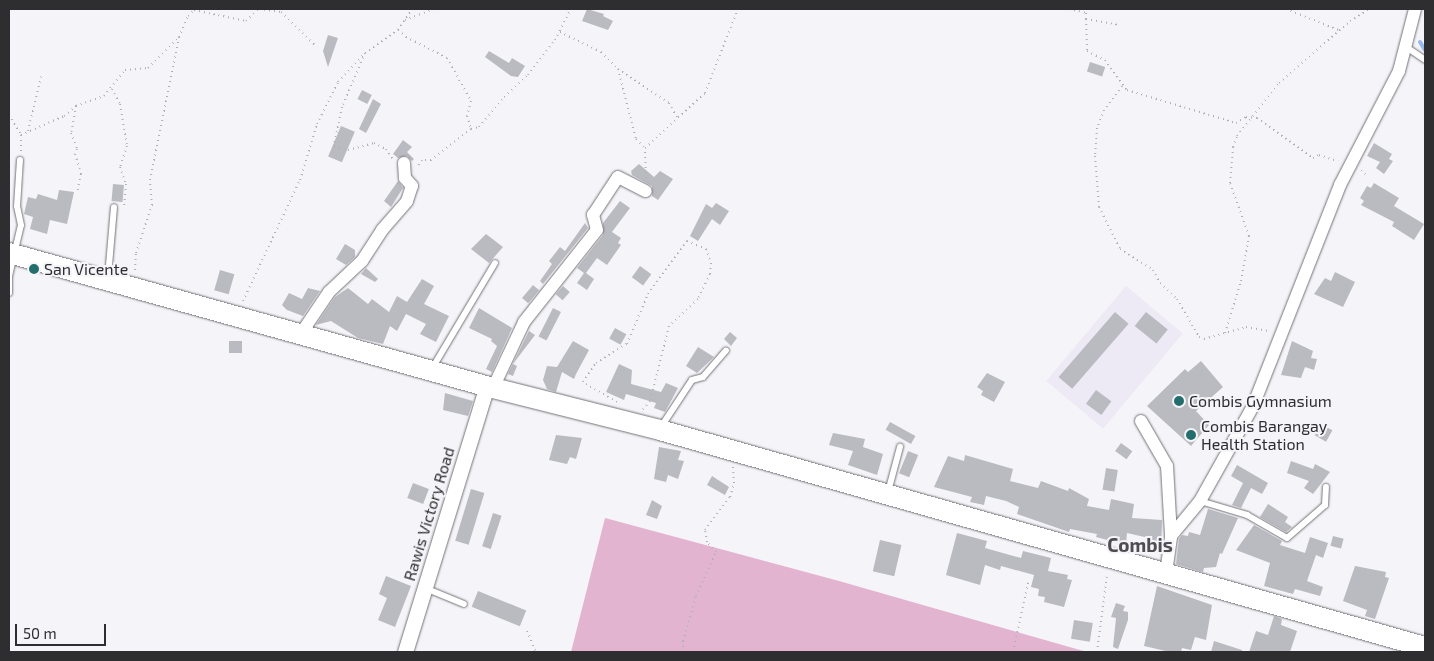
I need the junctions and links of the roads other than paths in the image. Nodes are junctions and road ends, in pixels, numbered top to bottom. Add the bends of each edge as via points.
1 (1415, 9) edge
2 (1406, 46) junction
3 (1425, 60) edge
4 (20, 160) road end
5 (404, 165) road end
6 (646, 191) road end
7 (114, 207) road end
8 (11, 254) edge
9 (495, 264) dead end
10 (107, 281) junction
11 (9, 292) edge
12 (300, 335) junction
13 (726, 351) dead end
14 (431, 371) junction
15 (490, 387) junction
16 (1141, 421) dead end
17 (660, 430) junction
18 (900, 447) dead end
19 (1326, 487) dead end
20 (887, 496) junction
21 (1200, 501) junction
22 (1172, 536) junction
23 (1166, 573) junction
24 (425, 588) junction
25 (464, 604) dead end
26 (1417, 647) edge
27 (405, 652) edge

1 - 2 street
2 - 3 lane
2 - 21 street via 1399,71 1319,234 1282,339 1253,406
4 - 8 lane via 18,206 21,225
5 - 12 street via 405,178 412,186 407,201 382,230 362,261 329,292
6 - 15 street via 618,177 593,215 597,230 524,322
7 - 10 lane
8 - 10 main road
8 - 11 lane
9 - 14 lane
10 - 12 main road
12 - 14 main road
13 - 17 lane via 703,378 692,380
14 - 15 main road
15 - 17 main road
15 - 24 street, Rawis Victory Road
16 - 22 street via 1167,466
17 - 20 main road
18 - 20 lane
19 - 21 lane via 1325,505 1286,538 1247,515
20 - 23 main road
21 - 22 street
22 - 23 street
23 - 26 main road
24 - 25 lane
24 - 27 street, Rawis Victory Road

